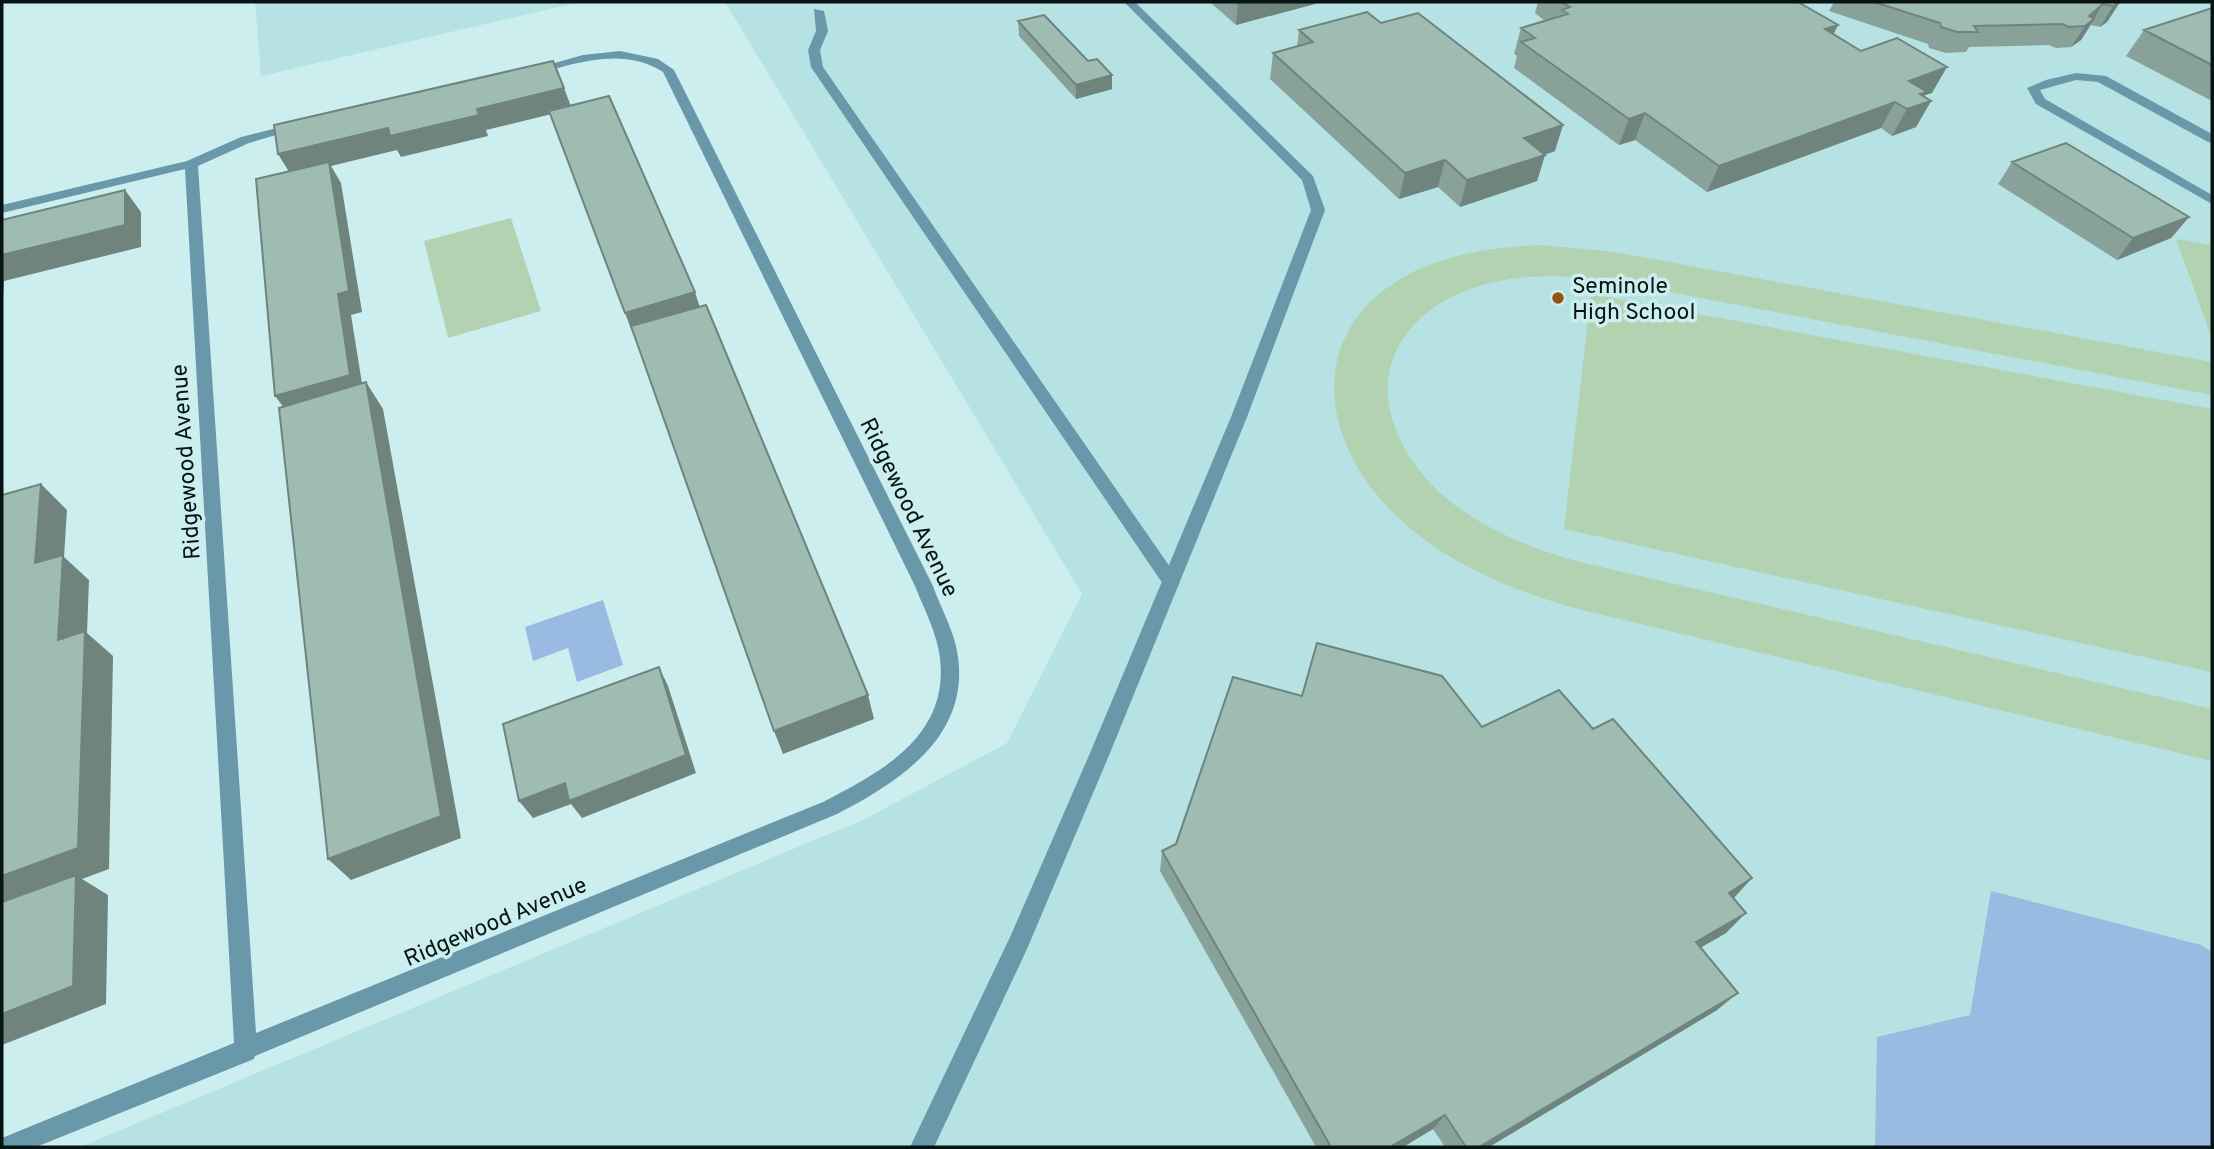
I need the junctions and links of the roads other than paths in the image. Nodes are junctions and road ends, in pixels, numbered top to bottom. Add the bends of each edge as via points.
1 (1129, 2) edge
2 (818, 11) dead end
3 (514, 75) edge
4 (312, 124) edge
5 (2212, 139) edge
6 (191, 164) junction
7 (2212, 200) edge
8 (2, 209) edge
9 (1171, 582) junction
10 (246, 1051) junction
11 (8, 1147) edge
12 (922, 1147) edge

1 - 9 street via 1308,179 1318,210
2 - 9 street via 822,31 814,50 817,67
3 - 10 street, Ridgewood Avenue via 616,56 651,60 668,70 924,586 949,656 950,686 943,715 907,763 877,785 830,808
4 - 6 street via 244,140
5 - 7 street via 2088,75 2077,74 2033,88 2040,101
6 - 8 street
6 - 10 street, Ridgewood Avenue
9 - 12 street via 1019,942
10 - 11 street, Ridgewood Avenue

